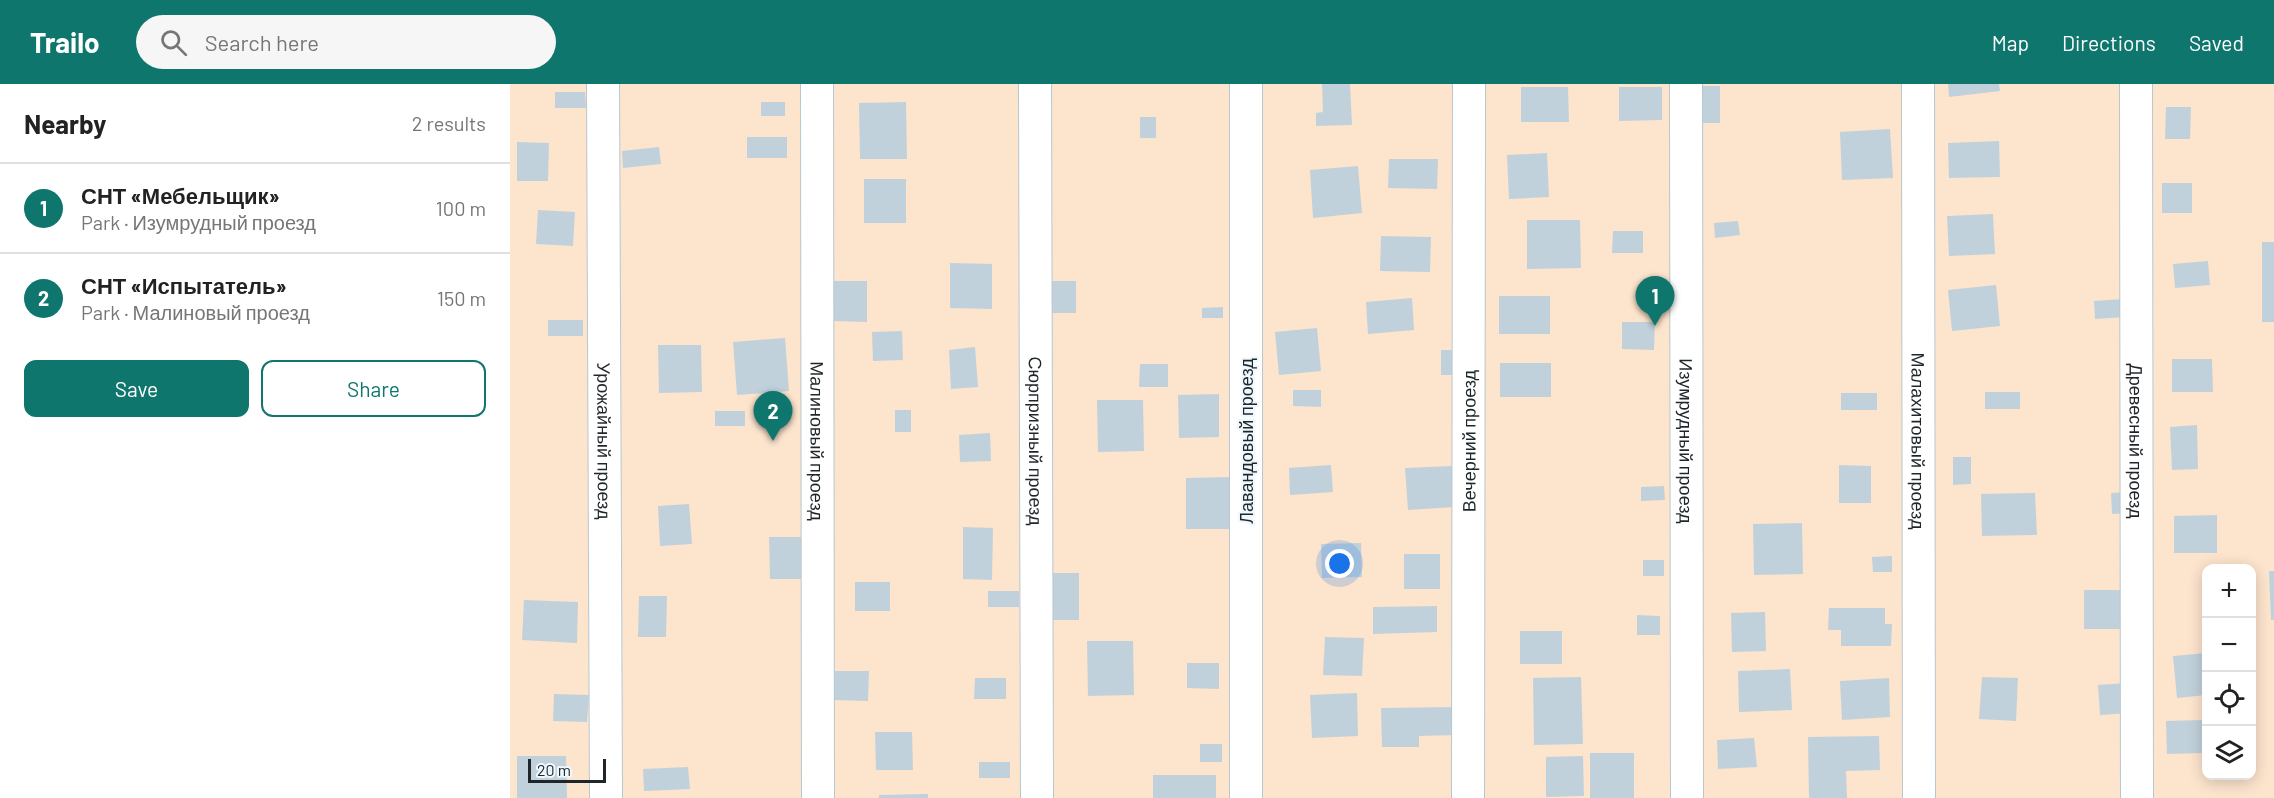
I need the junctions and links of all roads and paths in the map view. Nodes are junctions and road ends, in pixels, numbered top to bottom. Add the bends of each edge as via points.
1 (603, 84) edge
2 (818, 84) edge
3 (1035, 84) edge
4 (1246, 84) edge
5 (1469, 84) edge
6 (1686, 84) edge
7 (1918, 84) edge
8 (2136, 84) edge
9 (606, 798) edge
10 (818, 798) edge
11 (1037, 798) edge
12 (1246, 798) edge
13 (1468, 798) edge
14 (1687, 798) edge
15 (1919, 798) edge
16 (2138, 798) edge

1 - 9 street, Урожайный проезд
2 - 10 street, Малиновый проезд
3 - 11 street, Сюрпризный проезд
4 - 12 street, Лавандовый проезд
5 - 13 street, Вечерний проезд
6 - 14 street, Изумрудный проезд
7 - 15 street, Малахитовый проезд
8 - 16 street, Древесный проезд

